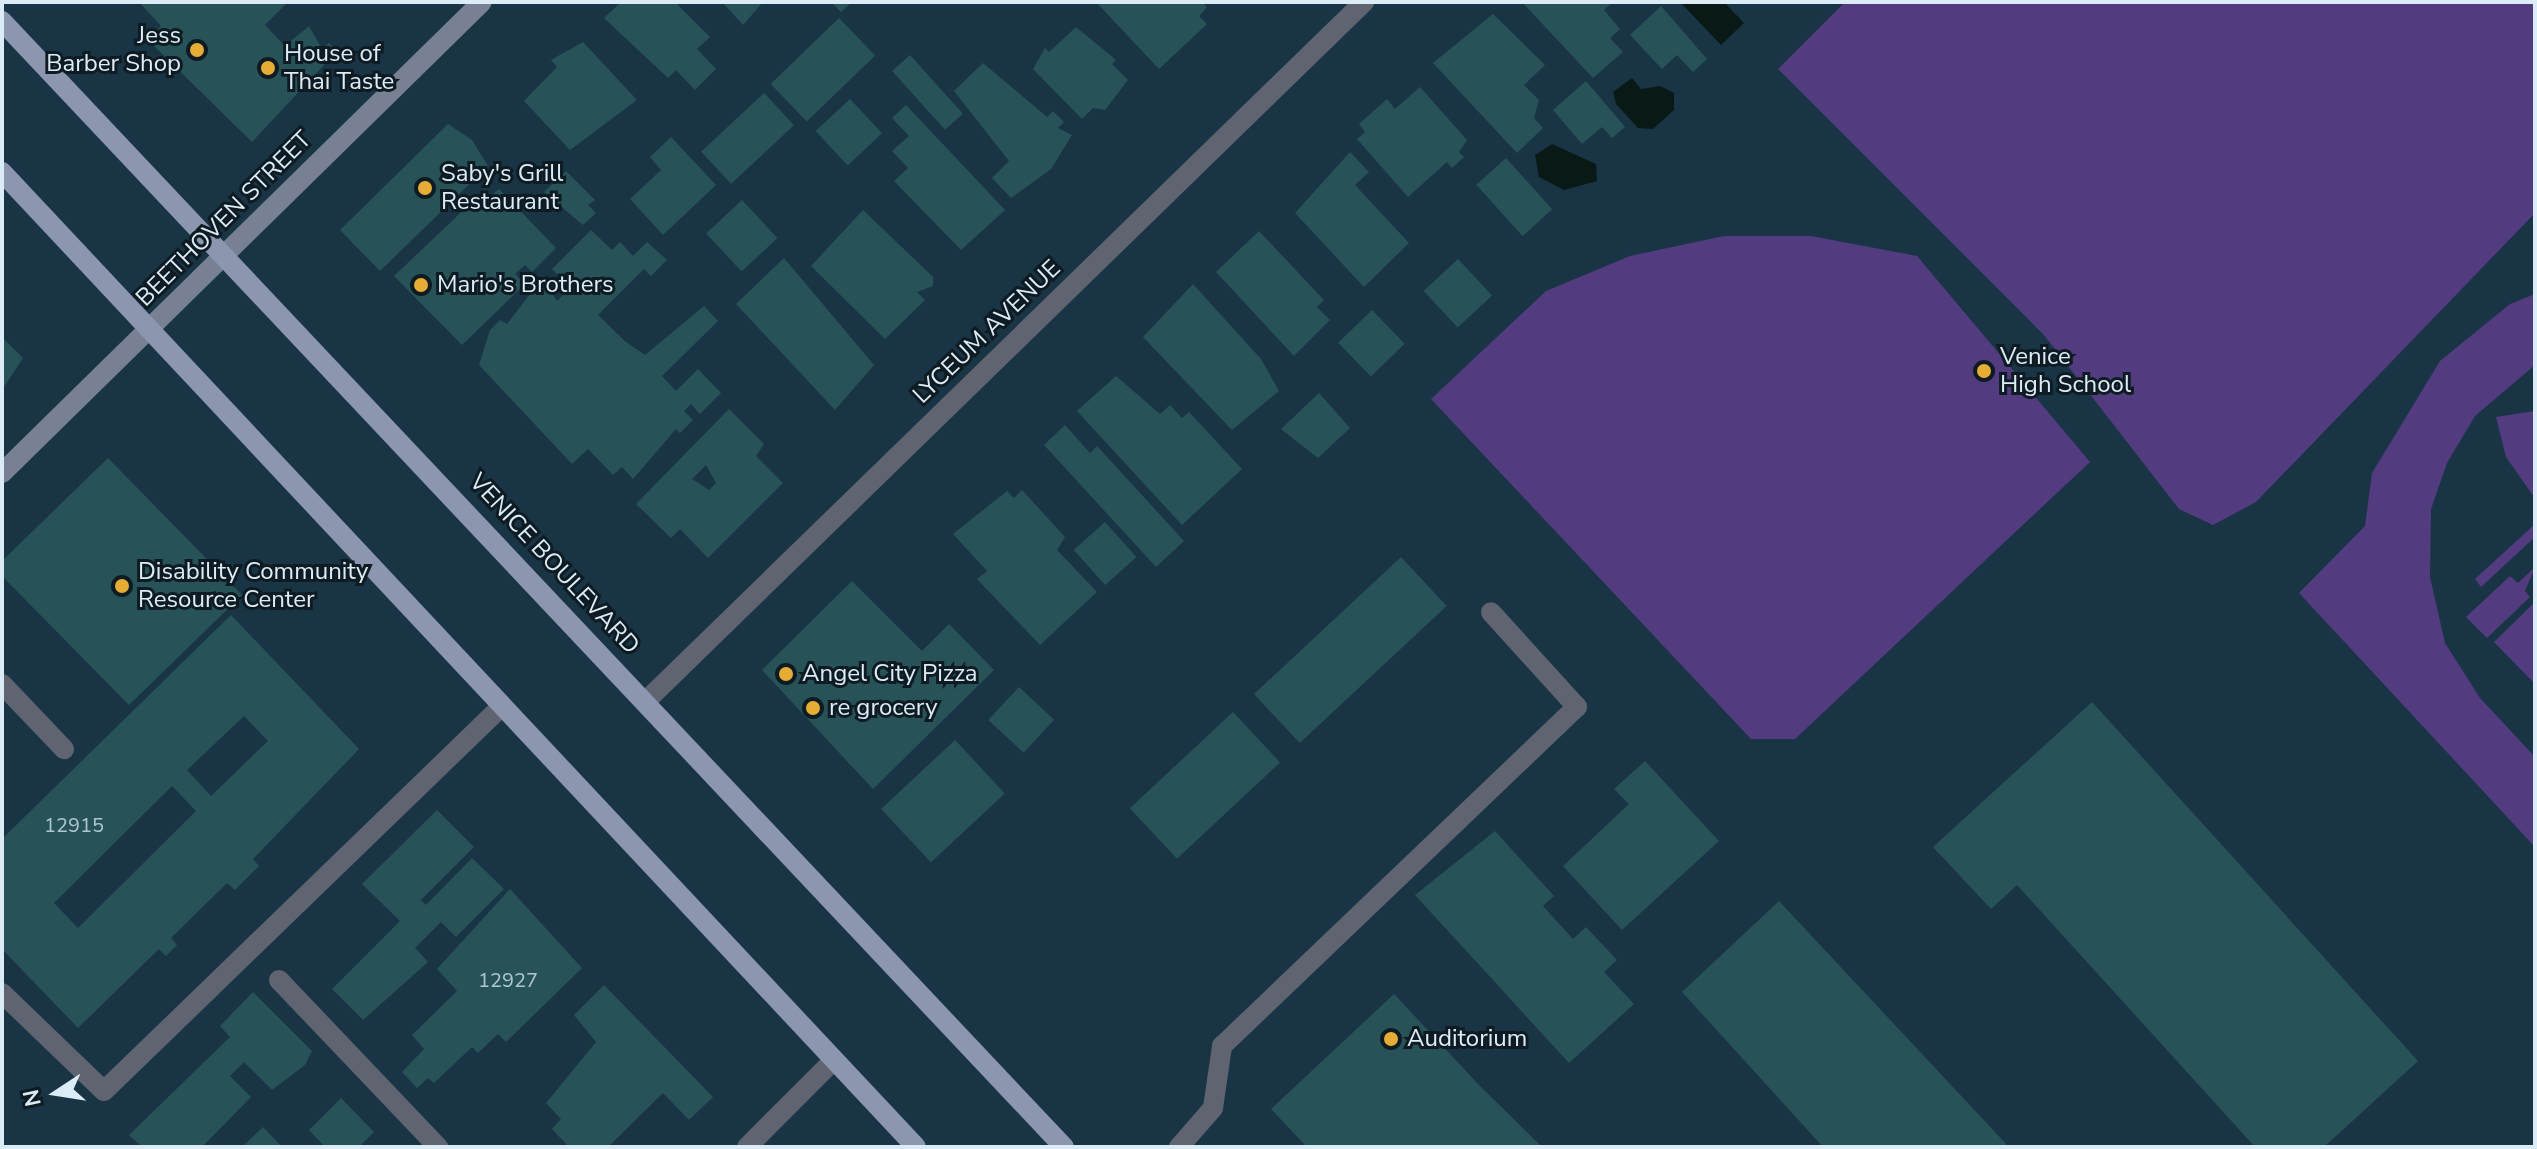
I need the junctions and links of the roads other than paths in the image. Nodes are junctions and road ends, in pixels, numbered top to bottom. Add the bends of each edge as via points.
1 (482, 2) edge
2 (1364, 2) edge
3 (2, 21) edge
4 (2, 172) edge
5 (224, 256) junction
6 (148, 330) junction
7 (2, 473) edge
8 (1491, 612) dead end
9 (2, 684) edge
10 (647, 700) junction
11 (502, 706) junction
12 (64, 749) dead end
13 (279, 980) dead end
14 (2, 993) edge
15 (834, 1060) junction
16 (438, 1147) edge
17 (747, 1147) edge
18 (916, 1147) edge
19 (1064, 1147) edge
20 (1179, 1147) edge

1 - 5 street, BEETHOVEN STREET
2 - 10 street, LYCEUM AVENUE
3 - 5 main road, VENICE BOULEVARD
4 - 6 main road
5 - 6 street, BEETHOVEN STREET
5 - 10 main road, VENICE BOULEVARD
6 - 7 street, BEETHOVEN STREET
6 - 11 main road
8 - 20 street via 1577,707 1222,1046 1213,1108
9 - 12 street
10 - 19 main road, VENICE BOULEVARD
11 - 14 street via 104,1091
11 - 15 main road
13 - 16 street
15 - 17 street
15 - 18 main road

